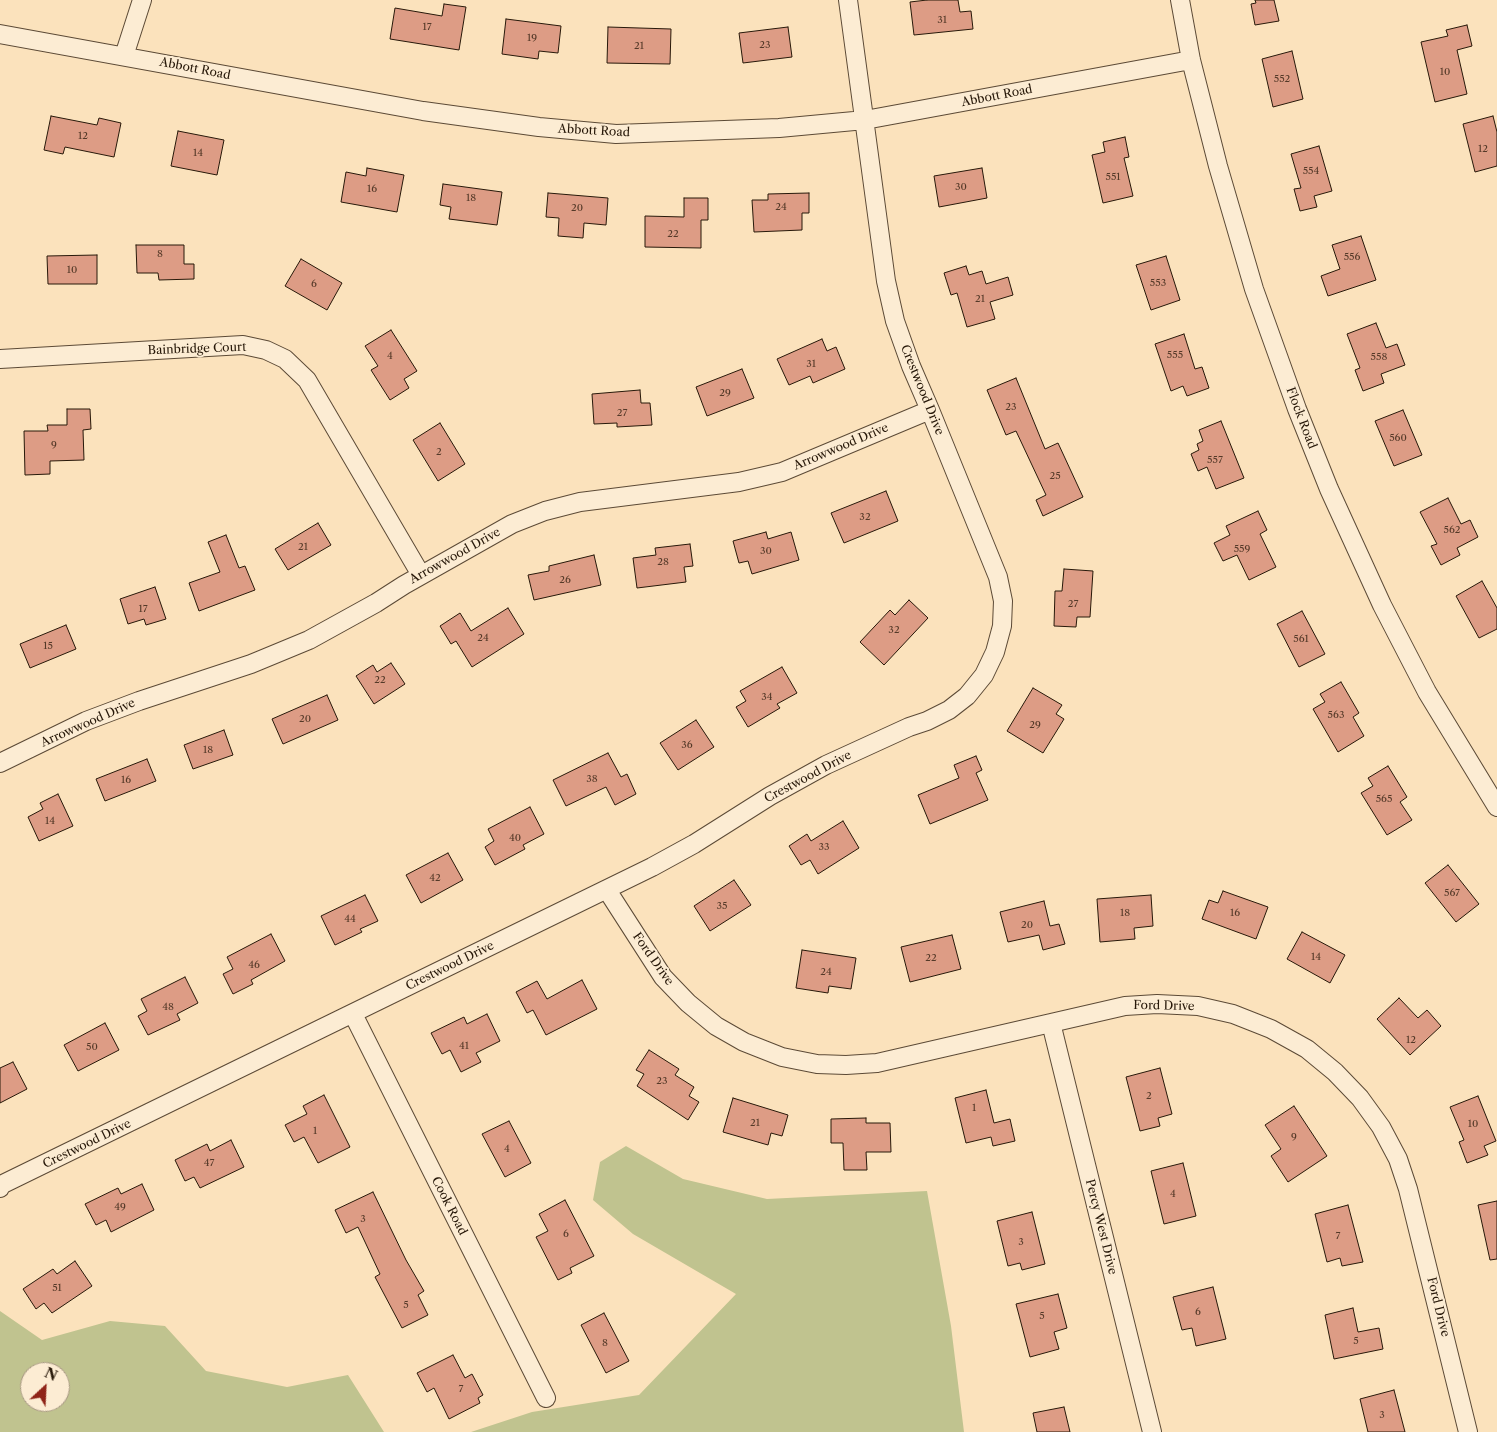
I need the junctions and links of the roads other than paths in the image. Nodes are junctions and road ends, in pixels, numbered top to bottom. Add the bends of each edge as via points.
1 (142, 0) edge
2 (848, 0) edge
3 (1180, 0) edge
4 (0, 34) edge
5 (124, 56) junction
6 (1191, 60) junction
7 (864, 120) junction
8 (0, 359) edge
9 (930, 410) junction
10 (421, 575) junction
11 (0, 763) edge
12 (1497, 807) edge
13 (606, 890) junction
14 (352, 1014) junction
15 (1051, 1023) junction
16 (0, 1188) edge
17 (546, 1398) dead end
18 (1152, 1432) edge
19 (1468, 1432) edge

1 - 5 street
2 - 7 street, Crestwood Drive
3 - 6 street, Flock Road
4 - 5 street, Abbott Road
5 - 7 street, Abbott Road via 422,111 616,134 779,128
6 - 7 street, Abbott Road
6 - 12 street, Flock Road via 1254,289 1322,471 1382,605 1427,692
7 - 9 street, Crestwood Drive via 886,281 895,321 910,366
8 - 10 street, Bainbridge Court via 243,345 266,350 285,359 307,380
9 - 10 street, Arrowwood Drive via 782,472 739,482 580,502 545,511 512,524
9 - 13 street, Crestwood Drive via 998,577 1002,626 984,675 967,696 949,710 826,765 694,844
10 - 11 street, Arrowwood Drive via 309,640 251,664 139,700 86,721
13 - 14 street, Crestwood Drive
13 - 15 street, Ford Drive via 663,977 688,1004 744,1042 782,1056 818,1064 877,1063
14 - 16 street, Crestwood Drive
14 - 17 street, Cook Road
15 - 18 street, Percy West Drive
15 - 19 street, Ford Drive via 1125,1006 1198,1006 1233,1014 1271,1029 1306,1049 1335,1072 1365,1105 1398,1160 1408,1188

